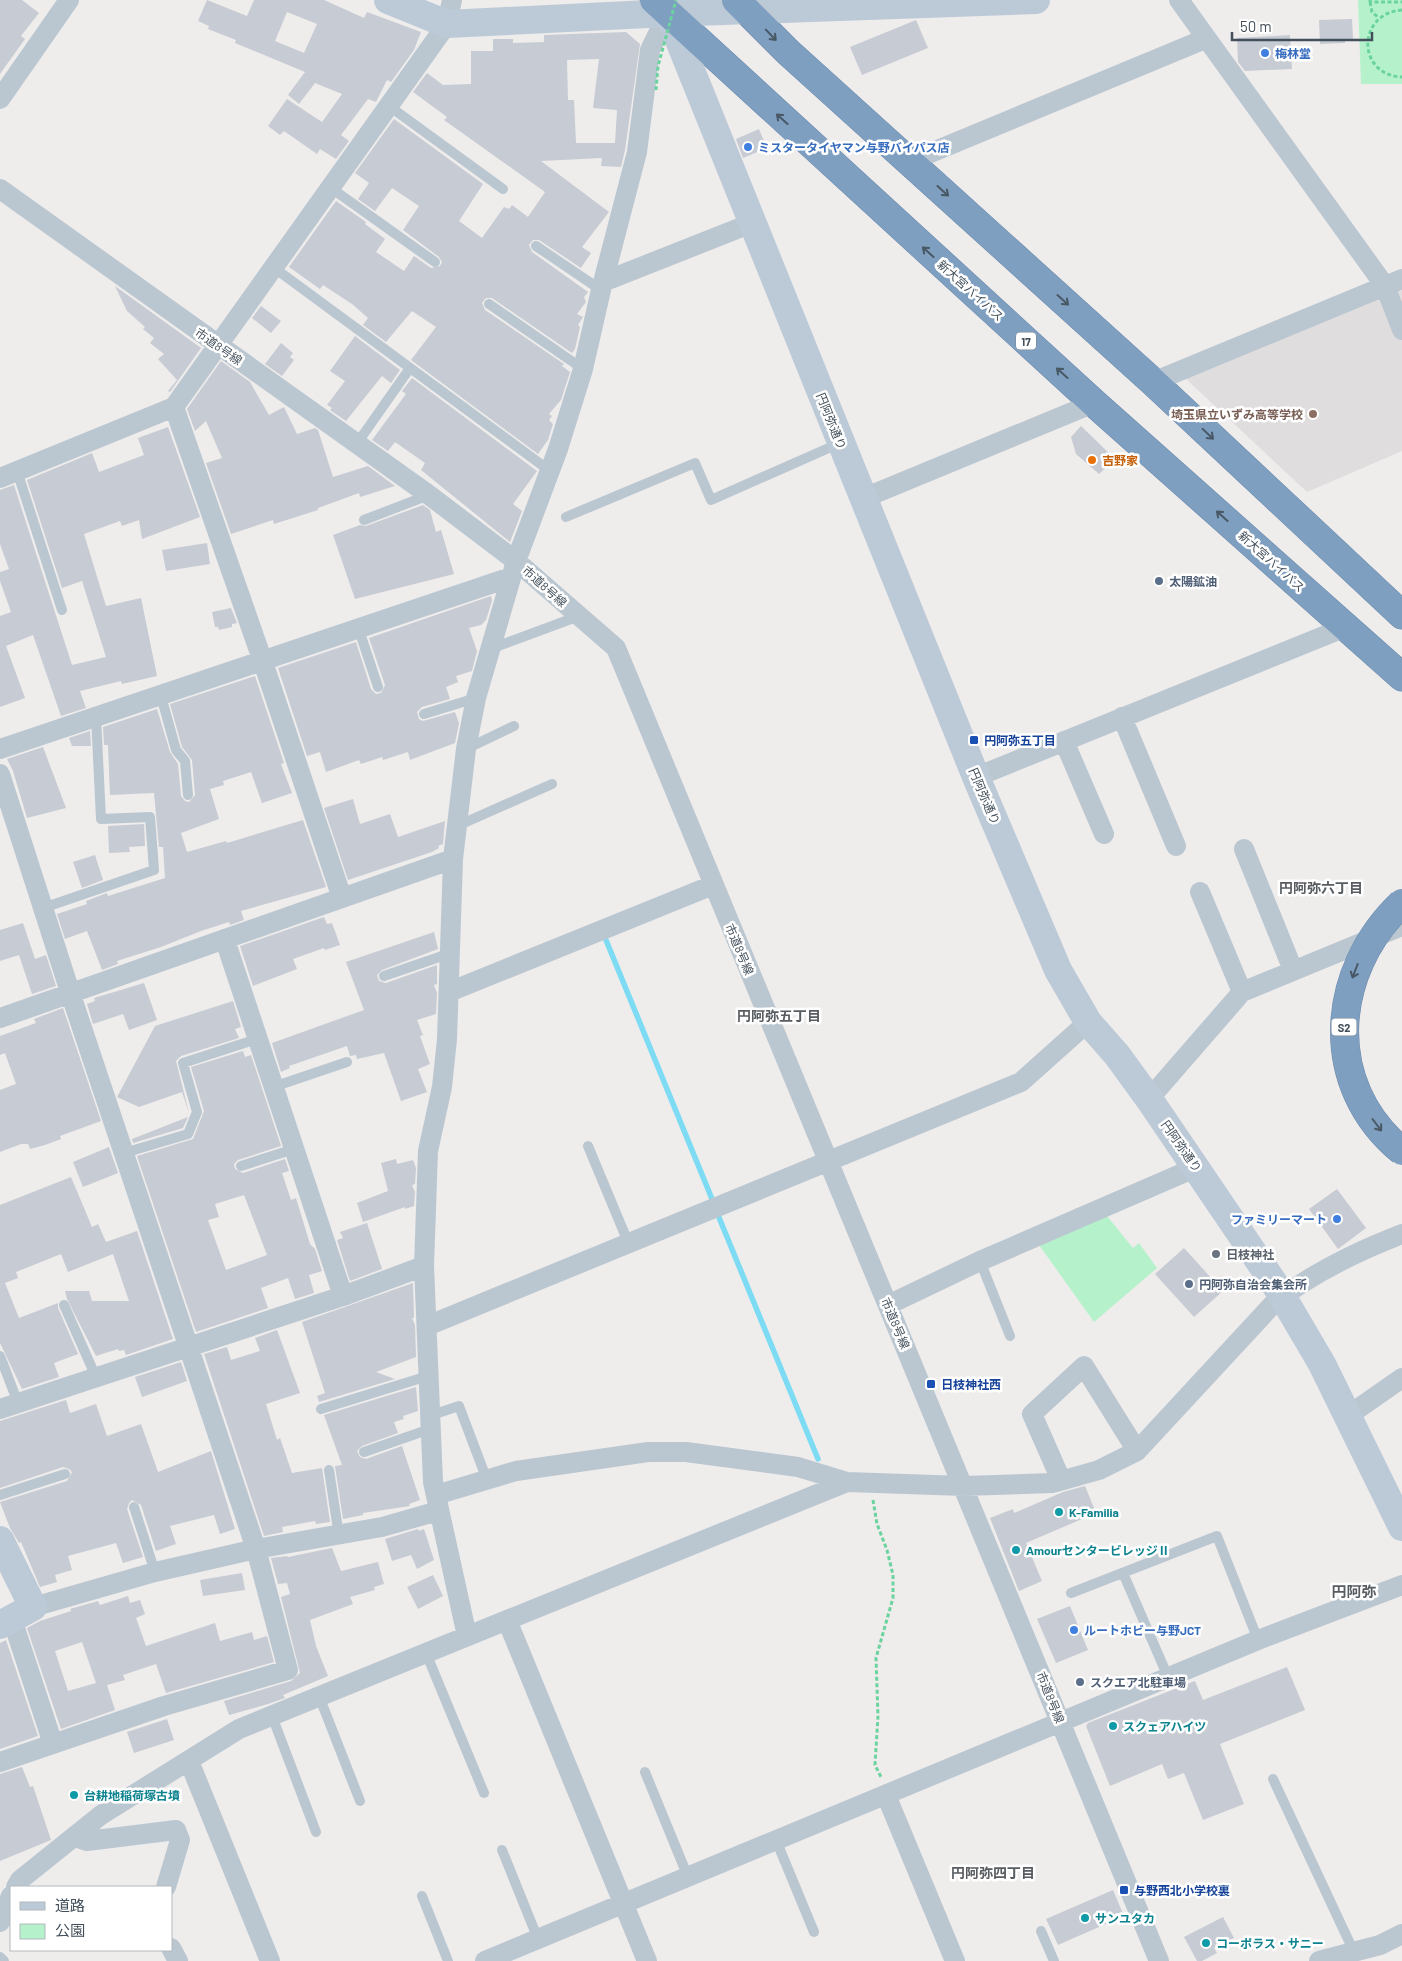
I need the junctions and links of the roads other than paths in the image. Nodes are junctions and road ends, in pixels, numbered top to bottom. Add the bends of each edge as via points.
1 (69, 0) edge
2 (388, 0) edge
3 (1036, 0) edge
4 (1179, 0) edge
5 (990, 1) edge
6 (666, 4) edge
7 (852, 4) edge
8 (742, 6) edge
9 (450, 12) edge
10 (1205, 39) junction
11 (0, 99) edge
12 (389, 106) junction
13 (911, 161) junction
14 (330, 188) junction
15 (503, 188) dead end
16 (0, 189) edge
17 (752, 223) junction
18 (536, 246) dead end
19 (435, 262) dead end
20 (273, 268) junction
21 (1393, 283) edge
22 (602, 286) junction
23 (489, 304) dead end
24 (1402, 330) edge
25 (218, 346) junction
26 (410, 368) junction
27 (583, 369) junction
28 (1153, 382) junction
29 (1094, 403) junction
30 (174, 407) junction
31 (358, 442) junction
32 (841, 442) junction
33 (550, 471) junction
34 (9, 474) edge
35 (429, 495) junction
36 (864, 498) junction
37 (566, 517) dead end
38 (364, 520) dead end
39 (514, 569) junction
40 (1399, 609) edge
41 (62, 610) dead end
42 (579, 616) junction
43 (1346, 627) junction
44 (359, 630) junction
45 (489, 650) junction
46 (263, 662) junction
47 (1402, 677) edge
48 (378, 687) dead end
49 (161, 696) junction
50 (476, 698) junction
51 (424, 714) dead end
52 (96, 717) junction
53 (1122, 718) junction
54 (514, 726) dead end
55 (1064, 741) junction
56 (0, 749) edge
57 (466, 749) junction
58 (0, 774) edge
59 (976, 776) junction
60 (552, 784) dead end
61 (188, 796) dead end
62 (456, 826) junction
63 (1104, 834) dead end
64 (1176, 846) dead end
65 (1244, 849) dead end
66 (453, 859) junction
67 (713, 885) junction
68 (1200, 892) dead end
69 (342, 898) junction
70 (1402, 903) edge
71 (43, 908) junction
72 (1402, 926) edge
73 (224, 940) junction
74 (448, 954) junction
75 (1293, 970) junction
76 (384, 976) dead end
77 (449, 992) junction
78 (1242, 992) junction
79 (71, 995) junction
80 (0, 1018) edge
81 (1088, 1022) junction
82 (257, 1040) junction
83 (348, 1062) dead end
84 (273, 1087) junction
85 (1149, 1099) junction
86 (588, 1146) dead end
87 (294, 1149) junction
88 (1402, 1151) edge
89 (124, 1153) junction
90 (830, 1162) junction
91 (241, 1166) dead end
92 (1197, 1168) junction
93 (1402, 1234) edge
94 (628, 1242) junction
95 (980, 1261) junction
96 (424, 1266) junction
97 (343, 1296) junction
98 (1282, 1296) junction
99 (64, 1304) dead end
100 (888, 1304) junction
101 (427, 1326) junction
102 (1010, 1336) dead end
103 (188, 1346) junction
104 (0, 1356) edge
105 (428, 1376) junction
106 (96, 1377) junction
107 (1402, 1378) edge
108 (9, 1406) edge
109 (321, 1409) dead end
110 (1349, 1414) junction
111 (430, 1422) junction
112 (1137, 1451) junction
113 (364, 1452) dead end
114 (329, 1470) dead end
115 (66, 1474) dead end
116 (487, 1480) junction
117 (1061, 1480) junction
118 (847, 1482) junction
119 (964, 1486) junction
120 (0, 1495) edge
121 (437, 1503) junction
122 (134, 1507) dead end
123 (1402, 1527) edge
124 (339, 1536) junction
125 (0, 1540) edge
126 (256, 1549) junction
127 (155, 1572) junction
128 (1123, 1573) junction
129 (1402, 1585) edge
130 (1072, 1593) dead end
131 (15, 1617) edge
132 (506, 1620) junction
133 (467, 1636) junction
134 (1258, 1640) junction
135 (426, 1653) junction
136 (1168, 1678) junction
137 (319, 1696) junction
138 (272, 1716) junction
139 (1061, 1722) junction
140 (53, 1744) junction
141 (189, 1761) junction
142 (0, 1762) edge
143 (645, 1772) dead end
144 (1273, 1779) dead end
145 (484, 1793) dead end
146 (887, 1794) junction
147 (360, 1801) dead end
148 (316, 1832) dead end
149 (75, 1837) junction
150 (776, 1840) junction
151 (502, 1850) dead end
152 (688, 1877) junction
153 (17, 1886) edge
154 (166, 1886) edge
155 (422, 1896) dead end
156 (10, 1898) edge
157 (623, 1904) junction
158 (0, 1922) edge
159 (1041, 1931) dead end
160 (814, 1932) dead end
161 (1402, 1934) edge
162 (538, 1939) junction
163 (172, 1950) edge
164 (1354, 1952) junction
165 (0, 1957) edge
166 (4, 1961) edge
167 (178, 1961) edge
168 (270, 1961) edge
169 (448, 1961) edge
170 (485, 1961) edge
171 (647, 1961) edge
172 (955, 1961) edge
173 (1054, 1961) edge
174 (1159, 1961) edge
175 (1319, 1961) edge

1 - 11 street
2 - 9 street
3 - 5 street
4 - 10 street
5 - 7 street
6 - 8 street
6 - 9 street
6 - 17 street, 円阿弥通り
6 - 22 street via 650,50 637,152
29 -> 6 highway, 新大宮バイパス / 17
7 - 8 street
8 -> 13 highway via 788,52
9 - 12 street
10 - 13 street
10 - 21 street
12 - 14 street
12 - 15 lane
13 -> 28 highway
14 - 19 lane
14 - 20 street
16 - 25 street, 市道8号線
17 - 22 street
17 - 32 street, 円阿弥通り
18 - 22 lane
20 - 25 street
20 - 26 lane
21 - 24 street
21 - 28 street
22 - 27 street
23 - 27 lane
25 - 30 street
25 - 31 street, 市道8号線
26 - 31 lane
26 - 33 lane
27 - 33 street
28 -> 40 highway
29 - 36 street
43 -> 29 highway, 新大宮バイパス / 17
30 - 34 street
30 - 46 street
31 - 35 street, 市道8号線
32 - 36 street, 円阿弥通り
32 - 37 lane via 711,500 695,463
33 - 39 street
34 - 41 lane
35 - 38 lane
35 - 39 street, 市道8号線
36 - 59 street, 円阿弥通り
39 - 42 street, 市道8号線
39 - 44 street
39 - 45 street
42 - 45 lane
42 - 67 street, 市道8号線 via 616,648
43 - 47 highway, 新大宮バイパス / 17
43 - 53 street
44 - 46 street
44 - 48 lane
45 - 50 street
46 - 49 street
46 - 69 street
49 - 52 street
49 - 61 lane via 176,750 185,761
50 - 51 lane
50 - 57 street
52 - 56 street
52 - 71 lane via 101,819 150,817 154,870
53 - 55 street
53 - 64 street
54 - 57 lane
55 - 59 street
55 - 63 street
57 - 62 street
58 - 71 street
59 - 81 street, 円阿弥通り via 1058,970
60 - 62 lane
62 - 66 street
65 - 75 street
66 - 69 street
66 - 74 street
67 - 77 street
67 - 90 street, 市道8号線
68 - 78 street
69 - 73 street
70 -> 88 highway, S2, bridge via 1382,924 1361,957 1349,991 1344,1037 1348,1064 1363,1104 1380,1129
71 - 79 street
72 - 75 street
73 - 79 street
73 - 82 street
74 - 76 lane
74 - 77 street
75 - 78 street
77 - 96 street via 442,1087 428,1151
78 - 85 street
79 - 80 street
79 - 89 street
81 - 85 street, 円阿弥通り
81 - 90 street via 1021,1082
82 - 84 street
82 - 89 lane via 183,1063 197,1112 188,1134
83 - 84 lane
84 - 87 street
85 - 92 street, 円阿弥通り
86 - 94 lane
87 - 91 lane
87 - 97 street
89 - 103 street
90 - 94 street
90 - 100 street, 市道8号線
92 - 95 street
92 - 98 street, 円阿弥通り
93 - 98 street via 1371,1246
94 - 101 street
95 - 100 street
95 - 102 lane
96 - 97 street
96 - 101 street
97 - 103 street
98 - 110 street, 円阿弥通り
98 - 112 street
99 - 106 lane
100 - 119 street, 市道8号線
101 - 105 street
103 - 106 street
103 - 126 street
104 - 108 lane
105 - 109 lane
105 - 111 street
106 - 108 street
107 - 110 street
110 - 123 street, 円阿弥通り
111 - 113 lane
111 - 116 lane via 459,1406
111 - 121 street
112 - 117 street via 1099,1470
112 - 117 street via 1084,1366 1032,1414
114 - 124 lane
115 - 120 lane
116 - 118 street via 516,1471 648,1452 686,1452 798,1467
116 - 121 street
117 - 119 street via 1053,1483
118 - 119 street
118 - 132 street
119 - 139 street, 市道8号線
121 - 124 street via 382,1527
121 - 133 street
122 - 127 lane
124 - 126 street
125 - 131 street
126 - 127 street
126 - 140 street via 288,1670 164,1706
127 - 131 street
128 - 130 lane
128 - 134 lane via 1217,1536
128 - 136 lane
129 - 134 street
131 - 140 street
132 - 133 street
132 - 157 street
133 - 135 street
134 - 136 street
135 - 137 street
135 - 145 lane
136 - 139 street
137 - 138 street
137 - 147 lane
138 - 141 street via 239,1729
138 - 148 lane
139 - 146 street
139 - 174 street, 市道8号線
140 - 142 street
141 - 149 street via 101,1816
141 - 168 street
143 - 152 lane
144 - 164 lane
146 - 150 street
146 - 172 street
149 - 153 street
149 - 154 street via 87,1841 176,1830 180,1840
150 - 152 street
150 - 160 lane
151 - 162 lane
152 - 157 street
155 - 169 lane
156 - 158 street
157 - 162 street
157 - 171 street
159 - 173 lane
161 - 164 street via 1380,1945
162 - 170 street
163 - 167 street
164 - 175 street
165 - 166 lane

